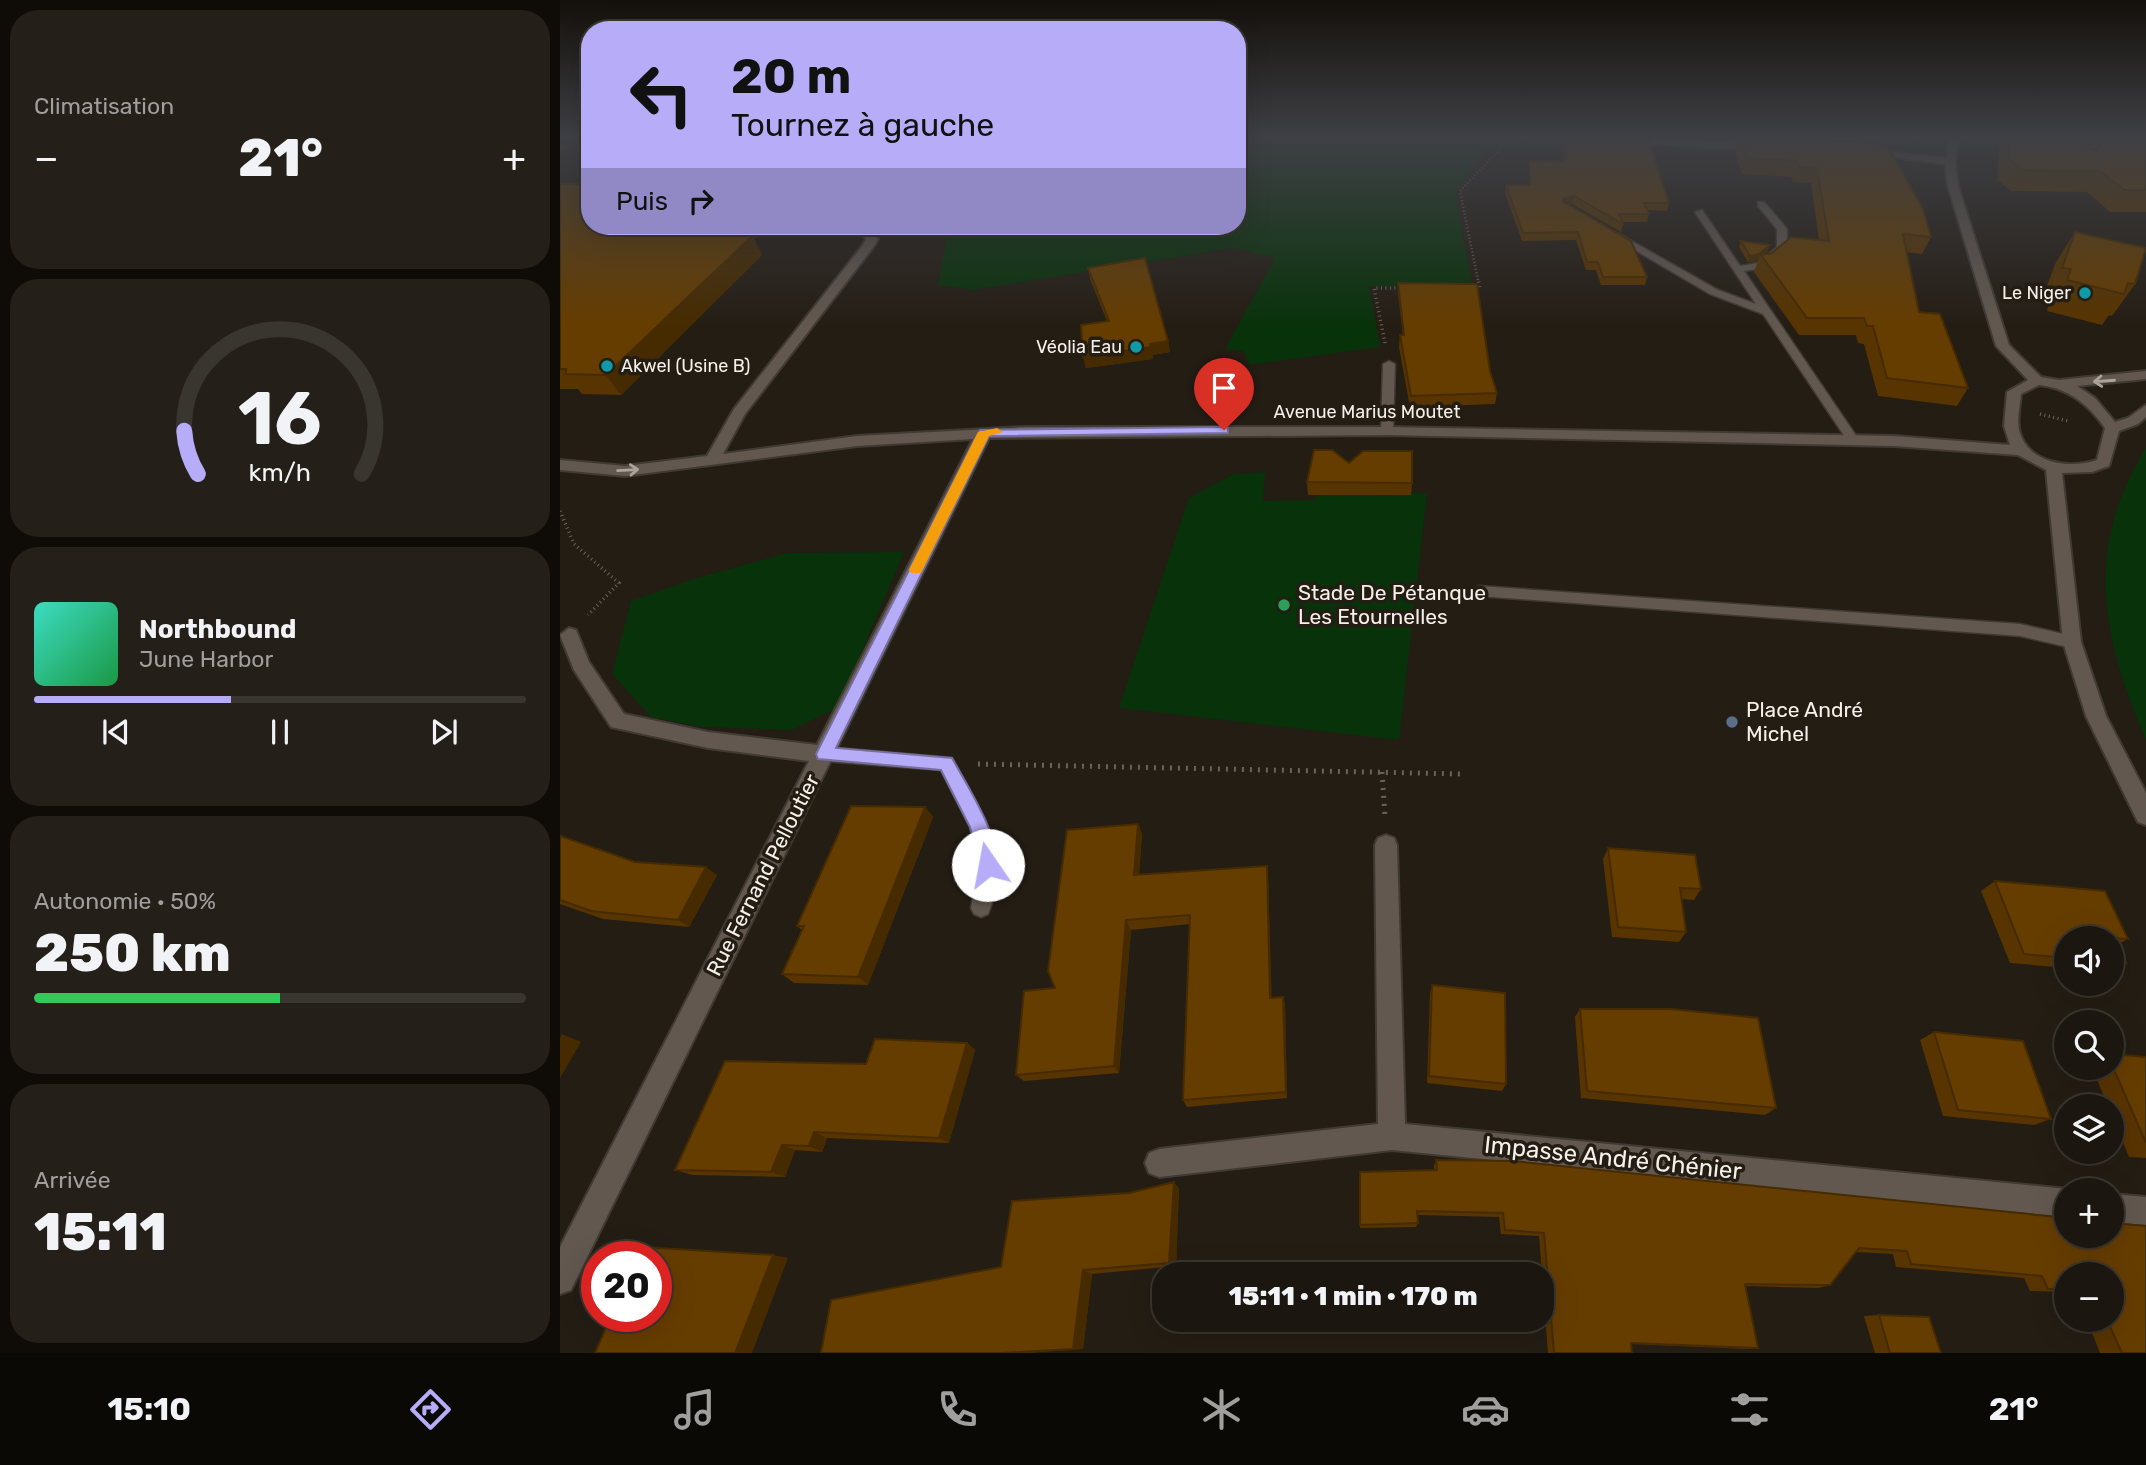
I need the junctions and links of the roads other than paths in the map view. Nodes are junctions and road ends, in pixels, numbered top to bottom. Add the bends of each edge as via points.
1 (1957, 200) edge
2 (1761, 204) dead end
3 (1699, 212) dead end
4 (1602, 228) edge
5 (869, 235) edge
6 (1737, 269) junction
7 (1766, 312) junction
8 (1389, 364) road end
9 (2146, 375) edge
10 (2037, 381) junction
11 (2062, 384) junction
12 (2146, 409) edge
13 (2112, 428) junction
14 (1388, 431) junction
15 (984, 432) junction
16 (1853, 440) junction
17 (2023, 451) junction
18 (712, 462) junction
19 (560, 465) edge
20 (2054, 468) junction
21 (1479, 591) dead end
22 (569, 635) road end
23 (2072, 642) junction
24 (824, 754) junction
25 (2146, 815) edge
26 (1386, 845) road end
27 (981, 908) dead end
28 (1392, 1136) junction
29 (1159, 1163) dead end
30 (2054, 1202) edge
31 (2124, 1209) edge
32 (2146, 1211) edge
33 (560, 1279) edge

1 - 10 street via 2003,346
2 - 6 lane via 1782,229 1782,248 1761,266
3 - 6 lane
4 - 7 lane via 1714,292
5 - 18 street via 872,239 868,246 740,412
6 - 7 lane
7 - 16 lane
8 - 14 lane
9 -> 11 street
10 - 11 street
10 - 17 street via 2014,392 2011,429
11 - 13 street via 2090,401
12 - 13 street via 2133,421
13 - 20 street via 2104,463 2076,470
14 - 15 street, Avenue Marius Moutet
14 - 16 street, Avenue Marius Moutet
15 - 18 street, Avenue Marius Moutet via 858,441
15 - 24 street, Rue Fernand Pelloutier
16 - 17 street, Avenue Marius Moutet
17 - 20 street
19 -> 18 street via 625,471
20 - 23 street
21 - 23 lane via 2020,630
22 - 24 street via 581,665 618,722 708,740
23 - 25 street via 2096,716
24 - 27 lane via 946,763 979,826 988,865
24 - 33 street, Rue Fernand Pelloutier
26 - 28 street
28 - 29 street, Impasse André Chénier
28 - 30 street, Impasse André Chénier
31 - 32 street

